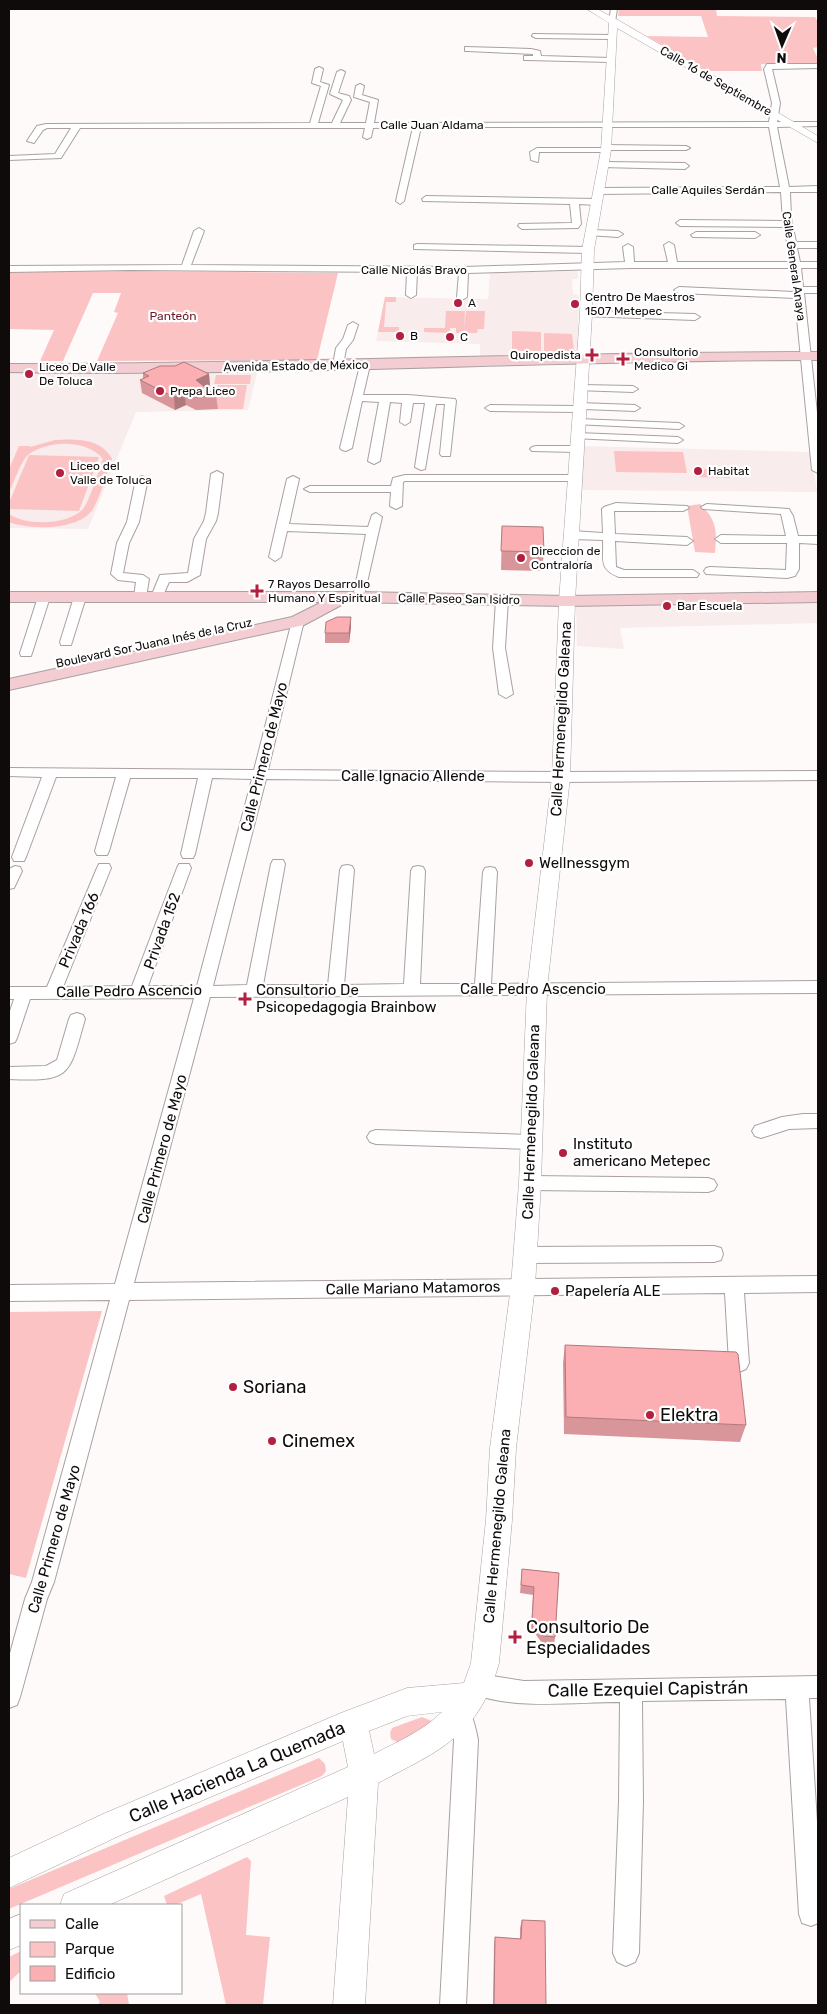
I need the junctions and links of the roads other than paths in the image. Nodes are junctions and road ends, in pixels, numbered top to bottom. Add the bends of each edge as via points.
1 (592, 9) edge
2 (614, 9) edge
3 (609, 33) junction
4 (536, 36) dead end
5 (468, 50) dead end
6 (527, 58) dead end
7 (537, 58) junction
8 (610, 60) junction
9 (818, 66) edge
10 (319, 70) dead end
11 (341, 72) dead end
12 (360, 86) dead end
13 (774, 120) junction
14 (607, 124) junction
15 (791, 124) junction
16 (818, 124) edge
17 (313, 125) junction
18 (336, 125) junction
19 (369, 125) junction
20 (418, 125) junction
21 (77, 126) junction
22 (367, 137) dead end
23 (818, 140) edge
24 (31, 141) dead end
25 (686, 148) dead end
26 (606, 149) junction
27 (9, 158) edge
28 (534, 160) dead end
29 (603, 165) junction
30 (685, 166) dead end
31 (784, 189) junction
32 (818, 189) edge
33 (598, 190) junction
34 (426, 199) dead end
35 (400, 201) dead end
36 (574, 202) junction
37 (596, 202) junction
38 (716, 217) dead end
39 (787, 221) junction
40 (680, 223) dead end
41 (522, 226) dead end
42 (199, 231) dead end
43 (591, 234) junction
44 (618, 234) dead end
45 (696, 235) dead end
46 (762, 235) dead end
47 (669, 245) dead end
48 (792, 245) junction
49 (818, 245) edge
50 (417, 247) dead end
51 (628, 247) dead end
52 (588, 250) junction
53 (673, 264) junction
54 (630, 265) junction
55 (796, 265) junction
56 (818, 265) edge
57 (586, 267) junction
58 (185, 268) junction
59 (9, 269) edge
60 (412, 270) junction
61 (464, 270) junction
62 (679, 290) dead end
63 (818, 290) edge
64 (799, 292) junction
65 (411, 296) dead end
66 (462, 297) dead end
67 (586, 314) junction
68 (695, 317) dead end
69 (353, 325) dead end
70 (813, 356) edge
71 (582, 358) junction
72 (338, 365) junction
73 (365, 365) junction
74 (9, 368) edge
75 (580, 388) junction
76 (633, 390) dead end
77 (358, 398) junction
78 (385, 398) junction
79 (408, 398) junction
80 (431, 399) junction
81 (490, 408) dead end
82 (635, 408) dead end
83 (405, 422) dead end
84 (577, 425) junction
85 (679, 426) dead end
86 (678, 440) dead end
87 (346, 448) dead end
88 (536, 449) dead end
89 (446, 454) dead end
90 (374, 461) dead end
91 (421, 467) dead end
92 (818, 468) edge
93 (217, 474) dead end
94 (575, 478) junction
95 (142, 479) dead end
96 (293, 479) dead end
97 (397, 488) junction
98 (310, 489) dead end
99 (396, 506) dead end
100 (707, 507) dead end
101 (682, 508) dead end
102 (376, 517) dead end
103 (282, 527) junction
104 (374, 531) junction
105 (572, 538) junction
106 (610, 539) junction
107 (720, 539) dead end
108 (778, 540) joint
109 (818, 540) edge
110 (686, 541) dead end
111 (792, 542) junction
112 (818, 545) edge
113 (275, 558) dead end
114 (710, 571) dead end
115 (693, 574) dead end
116 (119, 576) joint
117 (9, 596) edge
118 (44, 597) junction
119 (80, 597) junction
120 (148, 597) junction
121 (351, 597) junction
122 (818, 597) edge
123 (502, 600) junction
124 (567, 601) junction
125 (300, 610) junction
126 (66, 642) dead end
127 (26, 653) dead end
128 (9, 674) edge
129 (9, 684) edge
130 (506, 694) dead end
131 (52, 771) junction
132 (9, 772) edge
133 (124, 774) junction
134 (206, 774) junction
135 (260, 776) junction
136 (818, 776) edge
137 (561, 777) junction
138 (102, 851) dead end
139 (278, 864) dead end
140 (104, 868) dead end
141 (347, 870) dead end
142 (418, 870) dead end
143 (14, 871) edge
144 (490, 872) dead end
145 (818, 987) edge
146 (483, 988) junction
147 (412, 989) junction
148 (537, 989) junction
149 (254, 990) junction
150 (335, 990) junction
151 (204, 991) junction
152 (53, 992) junction
153 (138, 992) junction
154 (16, 993) edge
155 (77, 1018) dead end
156 (9, 1038) edge
157 (9, 1073) edge
158 (818, 1121) edge
159 (761, 1130) dead end
160 (376, 1137) dead end
161 (531, 1142) junction
162 (530, 1184) junction
163 (708, 1185) dead end
164 (714, 1254) dead end
165 (525, 1255) junction
166 (818, 1284) edge
167 (734, 1285) junction
168 (523, 1286) junction
169 (123, 1292) junction
170 (9, 1293) edge
171 (738, 1363) edge
172 (808, 1687) edge
173 (631, 1691) junction
174 (9, 1697) edge
175 (464, 1699) junction
176 (353, 1723) junction
177 (364, 1776) junction
178 (9, 1873) edge
179 (77, 1904) edge
180 (811, 1914) dead end
181 (626, 1952) dead end
182 (349, 2005) edge
183 (453, 2005) edge

1 - 3 street, Calle 16 de Septiembre
2 - 3 street
3 - 4 street
3 - 8 street, Calle Hermenegildo Galeana
3 - 13 street, Calle 16 de Septiembre
5 - 7 street via 534,51
6 - 7 street
7 - 8 street
8 - 14 street, Calle Hermenegildo Galeana
9 - 13 street, Calle General Anaya via 768,67 776,103
10 - 17 street via 316,83 325,85
11 - 18 street via 334,94 347,100
12 - 19 street via 358,96 374,100
13 - 14 street, Calle Juan Aldama
13 - 15 street, Calle 16 de Septiembre
13 - 31 street, Calle General Anaya
14 - 20 street, Calle Juan Aldama
14 - 26 street, Calle Hermenegildo Galeana
15 - 16 street
15 - 23 street, Calle 16 de Septiembre
17 - 18 street, Calle Juan Aldama
17 - 21 street, Calle Juan Aldama
18 - 19 street, Calle Juan Aldama
19 - 20 street, Calle Juan Aldama
19 - 22 street
20 - 35 street
21 - 24 street, Calle Juan Aldama via 46,126 40,128
21 - 27 street via 58,156
25 - 26 street
26 - 28 street via 537,150
26 - 29 street, Calle Hermenegildo Galeana
29 - 30 street
29 - 33 street, Calle Hermenegildo Galeana
31 - 32 street, Calle Aquiles Serdán
31 - 33 street, Calle Aquiles Serdán
31 - 39 street, Calle General Anaya
33 - 37 street, Calle Hermenegildo Galeana
34 - 36 street
36 - 37 street
36 - 41 street via 576,226
37 - 43 street, Calle Hermenegildo Galeana
38 - 39 street
39 - 40 street
39 - 48 street, Calle General Anaya via 785,235
42 - 58 street
43 - 44 street
43 - 52 street, Calle Hermenegildo Galeana
45 - 46 street
47 - 53 street
48 - 49 street
48 - 55 street, Calle General Anaya
50 - 52 street
51 - 54 street
52 - 57 street, Calle Hermenegildo Galeana
53 - 54 street, Calle Nicolás Bravo
53 - 55 street, Calle Nicolás Bravo
54 - 57 street, Calle Nicolás Bravo
55 - 56 street, Calle Nicolás Bravo
55 - 64 street, Calle General Anaya
57 - 61 street, Calle Nicolás Bravo
57 - 67 street, Calle Hermenegildo Galeana
58 - 59 street, Calle Nicolás Bravo
58 - 60 street, Calle Nicolás Bravo
60 - 61 street, Calle Nicolás Bravo
60 - 65 street
61 - 66 street
62 - 64 street
63 - 64 street
64 - 70 street, Calle General Anaya
67 - 68 street
67 - 71 street, Calle Hermenegildo Galeana
69 - 72 street via 348,340 341,348
70 - 71 main road
70 - 92 street, Calle General Anaya
71 - 73 main road, Avenida Estado de México
71 - 75 street, Calle Hermenegildo Galeana
72 - 73 main road, Avenida Estado de México
72 - 74 main road, Avenida Estado de México
73 - 77 street
75 - 76 street
75 - 84 street, Calle Hermenegildo Galeana
77 - 78 street
77 - 87 street
78 - 79 street
78 - 90 street
79 - 80 street
79 - 83 street
80 - 89 street via 452,402
80 - 91 street
81 - 84 street
82 - 84 street
84 - 85 street
84 - 86 street
84 - 88 street
84 - 94 street, Calle Hermenegildo Galeana
93 - 120 street via 210,521 200,539 194,575 164,578
94 - 97 street via 405,478 398,480
94 - 105 street, Calle Hermenegildo Galeana
95 - 116 street via 133,522 122,543
96 - 103 street
97 - 98 street via 327,494
97 - 99 street
100 - 111 street via 782,509 787,512
101 - 106 street via 611,507 608,510
102 - 104 street
103 - 104 street
103 - 113 street
104 - 121 street
105 - 106 street
105 - 124 street, Calle Hermenegildo Galeana
106 - 110 street
106 - 115 street via 610,567 616,572
107 - 108 street
108 - 111 street
109 - 111 street
111 - 112 street
111 - 114 street via 794,569 791,573
116 - 120 street via 143,579
117 - 118 main road, Calle Paseo San Isidro
118 - 119 main road, Calle Paseo San Isidro
118 - 127 street
119 - 120 main road, Calle Paseo San Isidro
119 - 126 street
120 - 125 main road, Calle Paseo San Isidro
121 - 123 main road, Calle Paseo San Isidro
121 - 125 main road
121 - 125 main road, Calle Paseo San Isidro
122 - 124 main road, Calle Paseo San Isidro
123 - 124 main road, Calle Paseo San Isidro
123 - 130 street via 499,648
124 - 137 street, Calle Hermenegildo Galeana
125 - 128 main road, Boulevard Sor Juana Inés de la Cruz
125 - 129 main road, Boulevard Sor Juana Inés de la Cruz
125 - 135 street, Calle Primero de Mayo
131 - 132 street, Calle Ignacio Allende
131 - 133 street, Calle Ignacio Allende
131 - 143 street
133 - 134 street, Calle Ignacio Allende
133 - 138 street
134 - 135 street, Calle Ignacio Allende
134 - 153 street, Privada 152 via 186,861
135 - 137 street, Calle Ignacio Allende
135 - 151 street, Calle Primero de Mayo
136 - 137 street, Calle Ignacio Allende
137 - 148 street, Calle Hermenegildo Galeana
139 - 149 street
140 - 152 street, Privada 166
141 - 150 street
142 - 147 street
144 - 146 street
145 - 148 street, Calle Pedro Ascencio
146 - 147 street, Calle Pedro Ascencio
146 - 148 street, Calle Pedro Ascencio
147 - 150 street, Calle Pedro Ascencio
148 - 161 street, Calle Hermenegildo Galeana
149 - 150 street, Calle Pedro Ascencio
149 - 151 street, Calle Pedro Ascencio
151 - 153 street, Calle Pedro Ascencio
151 - 169 street, Calle Primero de Mayo
152 - 153 street, Calle Pedro Ascencio
152 - 154 street, Calle Pedro Ascencio
154 - 156 street
155 - 157 street via 61,1068 46,1073
158 - 159 street via 796,1120
160 - 161 street
161 - 162 street, Calle Hermenegildo Galeana
162 - 163 street
162 - 165 street, Calle Hermenegildo Galeana
164 - 165 street
165 - 168 street, Calle Hermenegildo Galeana
166 - 167 street, Calle Mariano Matamoros
167 - 168 street, Calle Mariano Matamoros
167 - 171 street
168 - 169 street, Calle Mariano Matamoros
168 - 175 street, Calle Hermenegildo Galeana via 503,1448 485,1663
169 - 170 street, Calle Mariano Matamoros
169 - 174 street, Calle Primero de Mayo
172 - 173 street, Calle Ezequiel Capistrán
172 - 180 street
173 - 175 street, Calle Ezequiel Capistrán via 524,1692
173 - 181 street
175 - 176 street, Calle Hacienda La Quemada via 407,1702
175 - 177 street via 443,1731
175 - 183 street, Calle Hermenegildo Galeana via 466,1740
176 - 177 street
176 - 178 street, Calle Hacienda La Quemada via 113,1824
177 - 179 street
177 - 182 street

